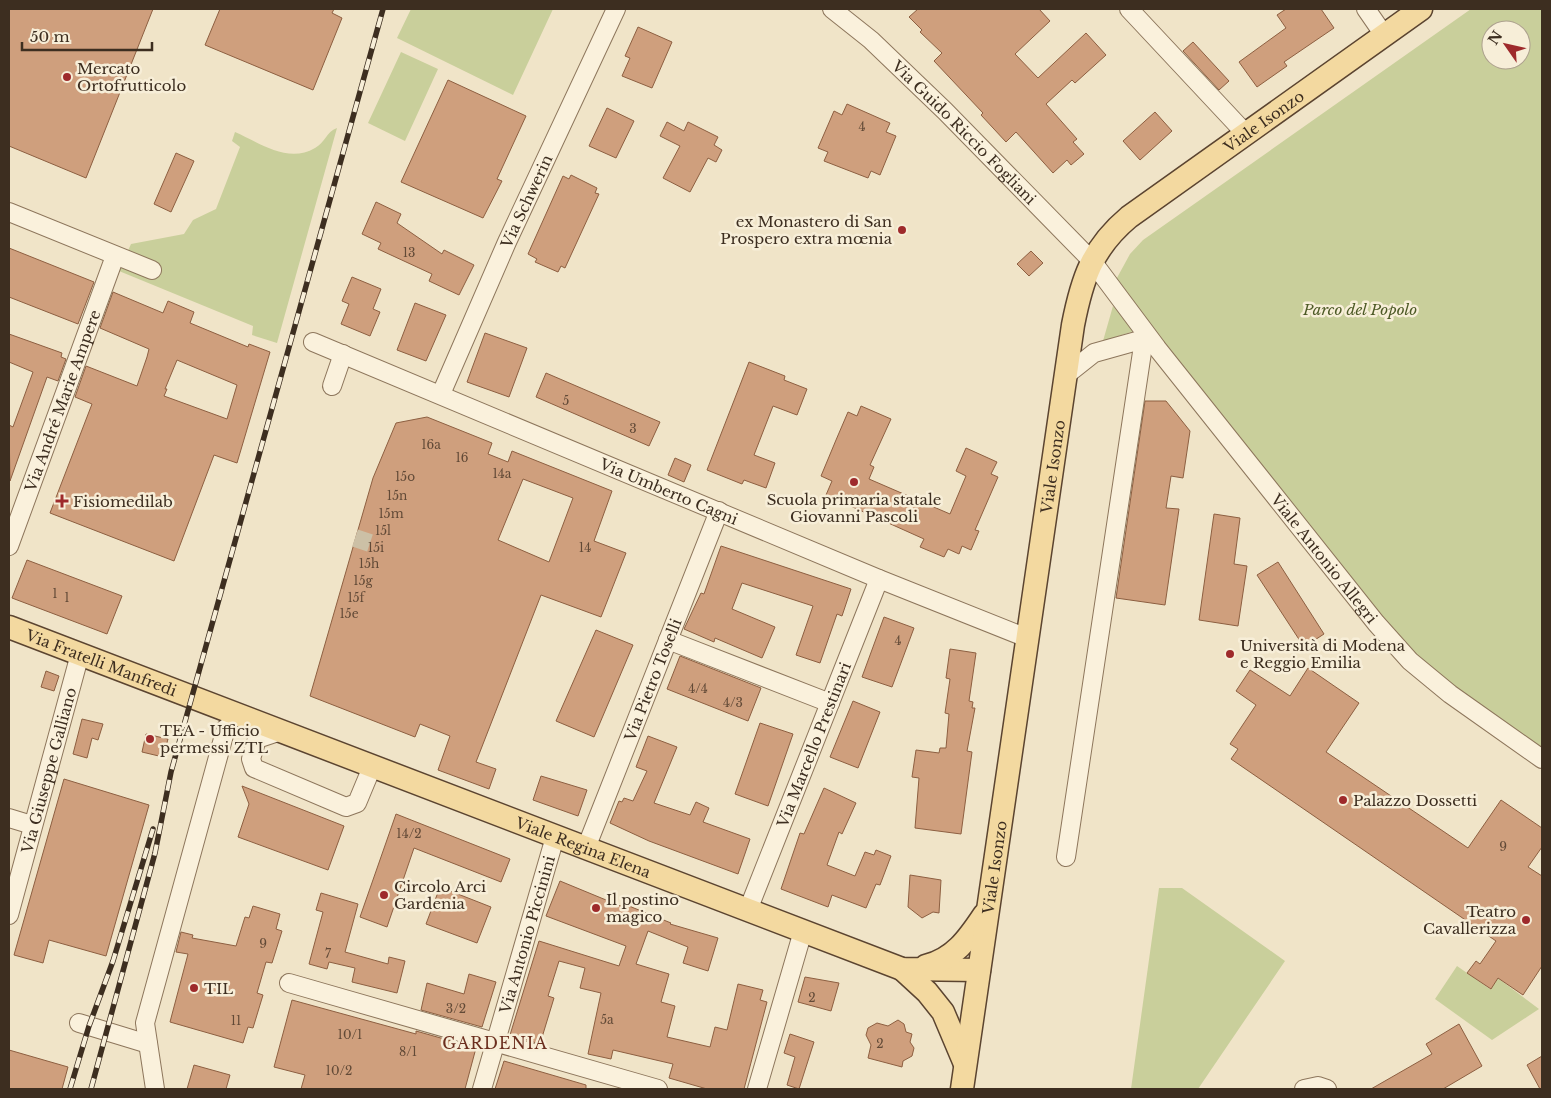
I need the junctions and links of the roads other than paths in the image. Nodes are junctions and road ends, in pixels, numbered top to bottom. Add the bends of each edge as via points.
1 (616, 9) edge
2 (832, 9) edge
3 (1129, 9) edge
4 (1366, 9) edge
5 (1421, 9) edge
6 (1384, 35) junction
7 (1246, 134) junction
8 (9, 212) edge
9 (115, 256) junction
10 (1092, 261) junction
11 (152, 270) dead end
12 (313, 342) dead end
13 (1151, 344) junction
14 (343, 354) junction
15 (1065, 376) junction
16 (332, 386) dead end
17 (441, 394) junction
18 (719, 511) junction
19 (9, 546) edge
20 (879, 578) junction
21 (9, 627) edge
22 (1027, 638) junction
23 (668, 640) junction
24 (80, 654) junction
25 (192, 698) joint
26 (830, 703) junction
27 (226, 728) dead end
28 (281, 731) junction
29 (1542, 759) edge
30 (372, 767) junction
31 (9, 818) edge
32 (32, 825) junction
33 (555, 837) junction
34 (586, 848) junction
35 (1066, 858) dead end
36 (748, 910) junction
37 (987, 910) junction
38 (9, 915) edge
39 (803, 931) junction
40 (902, 969) junction
41 (979, 970) junction
42 (290, 983) dead end
43 (79, 1023) dead end
44 (495, 1043) junction
45 (148, 1044) junction
46 (966, 1066) junction
47 (155, 1089) edge
48 (482, 1089) edge
49 (658, 1089) edge
50 (757, 1089) edge
51 (962, 1089) edge
52 (1304, 1089) edge
53 (1327, 1089) edge

1 - 17 street, Via Schwerin via 507,242
2 - 10 street, Via Guido Riccio Fogliani via 871,40 924,90
3 - 7 street
4 - 6 street
5 - 6 main road, Viale Isonzo
6 - 7 main road, Viale Isonzo
7 - 10 main road, Viale Isonzo via 1128,217 1112,231
8 - 9 street
9 - 11 street
9 - 19 street, Via André Marie Ampere
10 - 13 street, Viale Antonio Allegri
10 - 15 main road, Viale Isonzo via 1080,290
12 - 14 street, Via Umberto Cagni
13 - 15 street via 1094,353
13 - 29 street, Viale Antonio Allegri via 1376,624 1410,661 1450,694
13 - 35 street
14 - 16 street
14 - 17 street, Via Umberto Cagni
15 - 22 main road, Viale Isonzo
17 - 18 street, Via Umberto Cagni
18 - 20 street, Via Umberto Cagni
18 - 23 street, Via Pietro Toselli
20 - 22 street, Via Umberto Cagni
20 - 26 street, Via Marcello Prestinari
21 - 24 main road, Via Fratelli Manfredi
22 - 37 main road, Viale Isonzo
23 - 26 street
23 - 34 street, Via Pietro Toselli
24 - 25 main road, Via Fratelli Manfredi
24 - 32 street, Via Giuseppe Galliano
25 - 28 main road, Viale Regina Elena
26 - 36 street, Via Marcello Prestinari
27 - 45 street via 146,1023
28 - 30 main road, Viale Regina Elena
28 - 30 street via 257,739 251,759 254,768 346,807 357,804
30 - 33 main road, Viale Regina Elena
31 - 32 street
32 - 38 street, Via Giuseppe Galliano
33 - 34 main road, Viale Regina Elena
33 - 44 street, Via Antonio Piccinini
34 - 36 main road, Viale Regina Elena
36 - 39 main road, Viale Regina Elena
37 - 40 main road via 960,949 943,961
37 - 41 main road, Viale Isonzo
39 - 40 main road, Viale Regina Elena
39 - 50 street
40 - 41 main road, Viale Regina Elena
40 - 46 main road via 944,1012
41 - 46 main road, Viale Isonzo
42 - 44 street
43 - 45 street
44 - 48 street, Via Antonio Piccinini
44 - 49 street
45 - 47 street
46 - 51 main road, Viale Isonzo
52 - 53 street via 1318,1086

